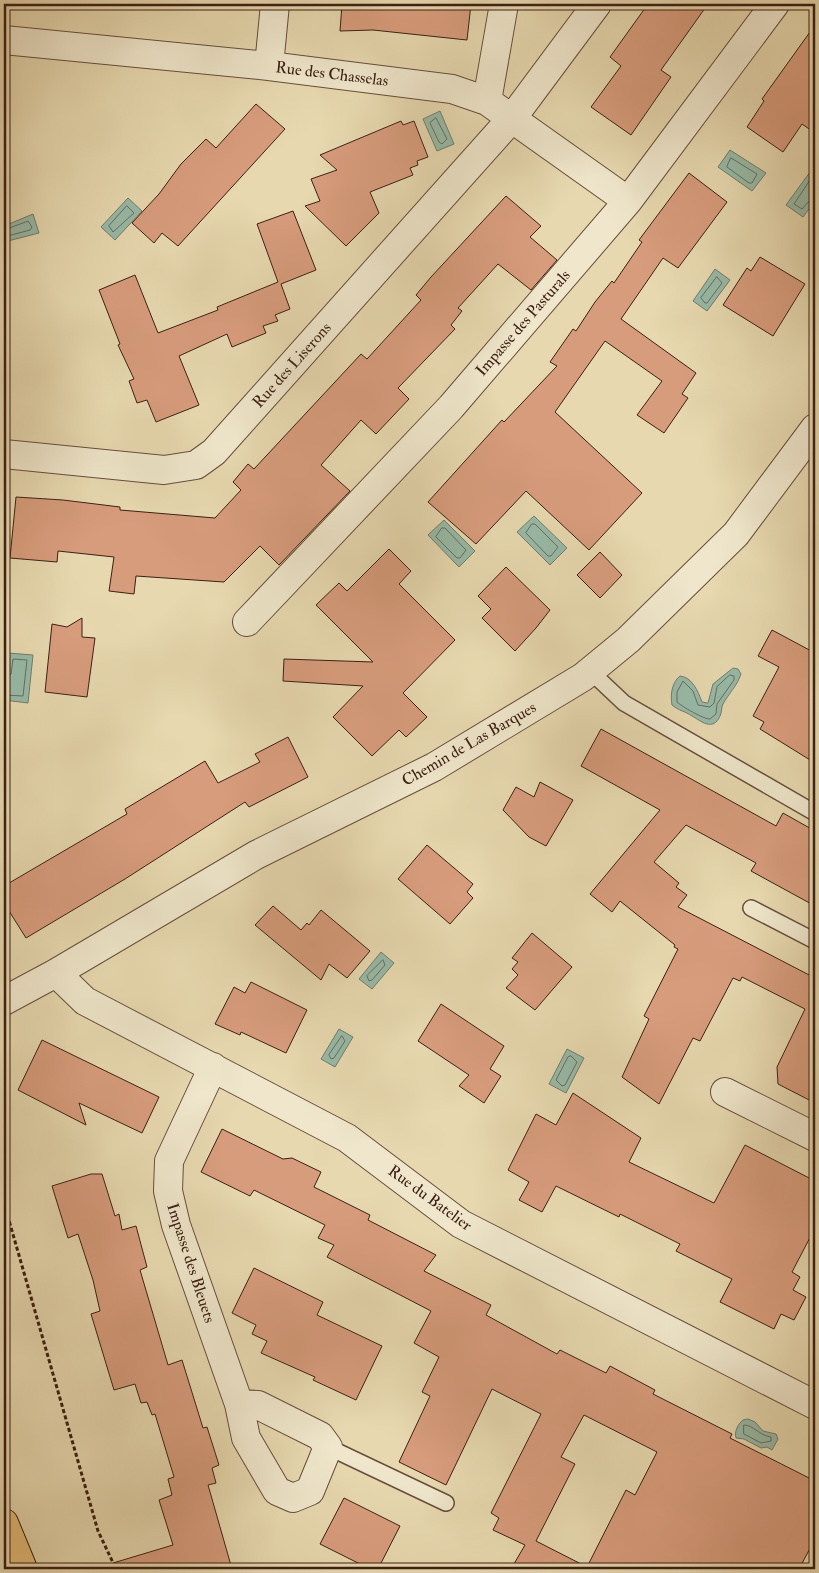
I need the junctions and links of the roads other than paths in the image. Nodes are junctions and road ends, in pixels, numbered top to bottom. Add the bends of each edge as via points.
1 (275, 4) edge
2 (504, 4) edge
3 (597, 4) edge
4 (775, 4) edge
5 (4, 40) edge
6 (269, 66) junction
7 (488, 101) junction
8 (513, 117) junction
9 (628, 202) junction
10 (815, 428) edge
11 (4, 454) edge
12 (247, 622) dead end
13 (590, 671) junction
14 (815, 813) edge
15 (751, 908) dead end
16 (815, 941) edge
17 (56, 974) junction
18 (4, 1001) edge
19 (213, 1067) junction
20 (725, 1092) dead end
21 (815, 1137) edge
22 (239, 1404) junction
23 (815, 1405) edge
24 (328, 1447) junction
25 (446, 1504) dead end
26 (4, 1523) edge
27 (23, 1569) edge

1 - 6 street
2 - 7 street
3 - 8 street, Rue des Liserons
4 - 9 street, Impasse des Pasturals
5 - 6 street, Rue des Chasselas
6 - 7 street, Rue des Chasselas via 452,89
7 - 8 street, Rue des Chasselas
8 - 9 street, Rue des Chasselas
8 - 11 street, Rue des Liserons via 214,452 196,465 164,470
9 - 12 street, Impasse des Pasturals via 451,407
10 - 13 street, Chemin de Las Barques via 736,534 628,640
13 - 14 lane via 624,703
13 - 17 street, Chemin de Las Barques via 434,767 256,855
15 - 16 lane
17 - 18 street, Chemin de Las Barques
17 - 19 street, Rue du Batelier via 85,1001
19 - 22 street, Impasse des Bleuets via 169,1161 168,1191 176,1225
19 - 23 street, Rue du Batelier via 348,1138 461,1224
20 - 21 street
22 - 24 street via 258,1405 320,1436
22 - 24 street, Impasse des Bleuets via 246,1438 277,1491 293,1498 310,1491
24 - 25 lane
26 - 27 highway

